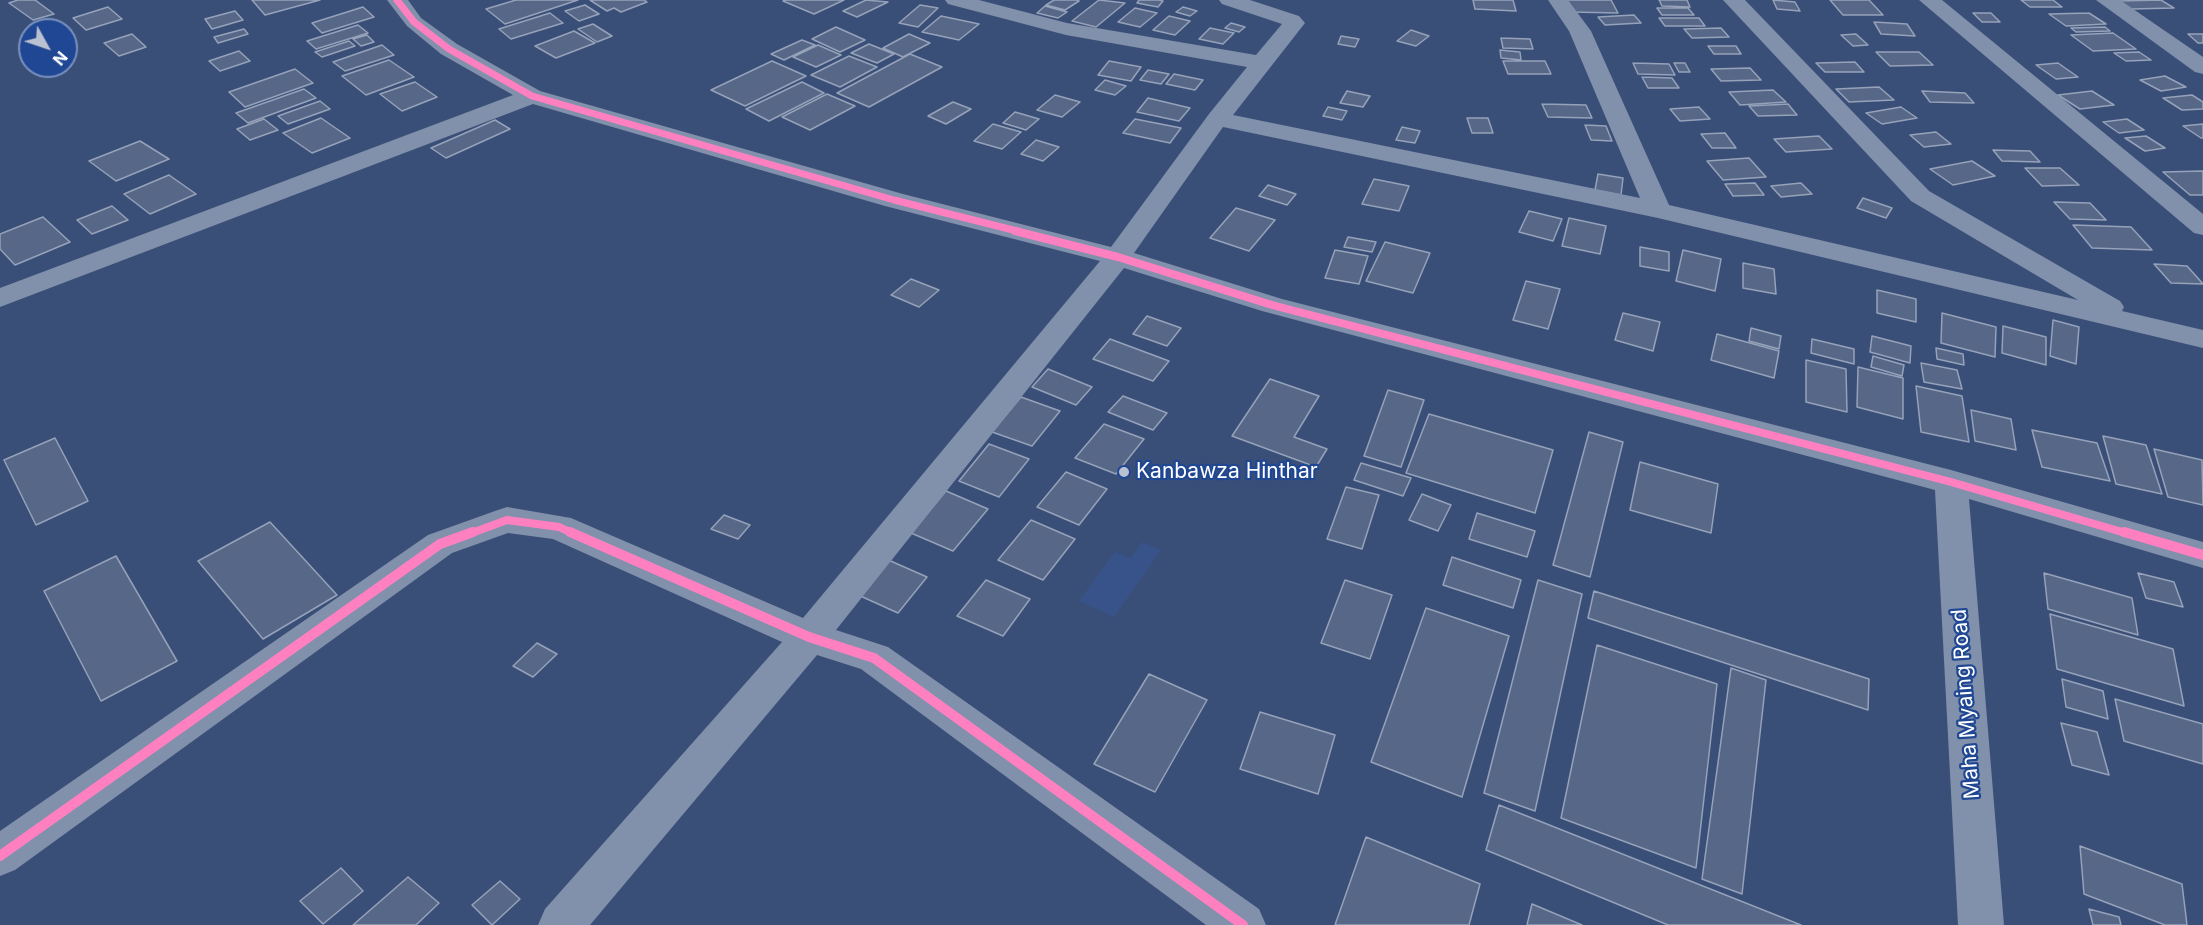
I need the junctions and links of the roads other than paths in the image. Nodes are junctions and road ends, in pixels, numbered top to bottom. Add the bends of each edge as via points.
1 (397, 0) edge
2 (955, 0) edge
3 (1229, 0) edge
4 (1558, 0) edge
5 (1733, 0) edge
6 (1929, 0) edge
7 (2106, 0) edge
8 (1262, 63) junction
9 (2203, 67) edge
10 (531, 96) junction
11 (1216, 119) junction
12 (1658, 210) junction
13 (2203, 227) edge
14 (1118, 257) junction
15 (0, 298) edge
16 (2140, 325) junction
17 (2203, 339) edge
18 (1952, 482) junction
19 (2203, 555) edge
20 (809, 637) junction
21 (0, 856) edge
22 (561, 925) edge
23 (1243, 925) edge
24 (1981, 925) edge

1 - 10 street via 414,22 449,49
2 - 8 street via 1066,29
3 - 8 street via 1294,23
4 - 12 street via 1580,31
5 - 16 street via 1920,196
6 - 13 street
7 - 9 street
8 - 11 street
10 - 14 street via 894,200
10 - 15 street
11 - 12 street
11 - 14 street
12 - 16 street
14 - 18 street via 1272,305
14 - 20 street
16 - 17 street
18 - 19 street
18 - 24 street, Maha Myaing Road
20 - 21 street via 560,527 507,520 440,544
20 - 22 street
20 - 23 street via 874,658

